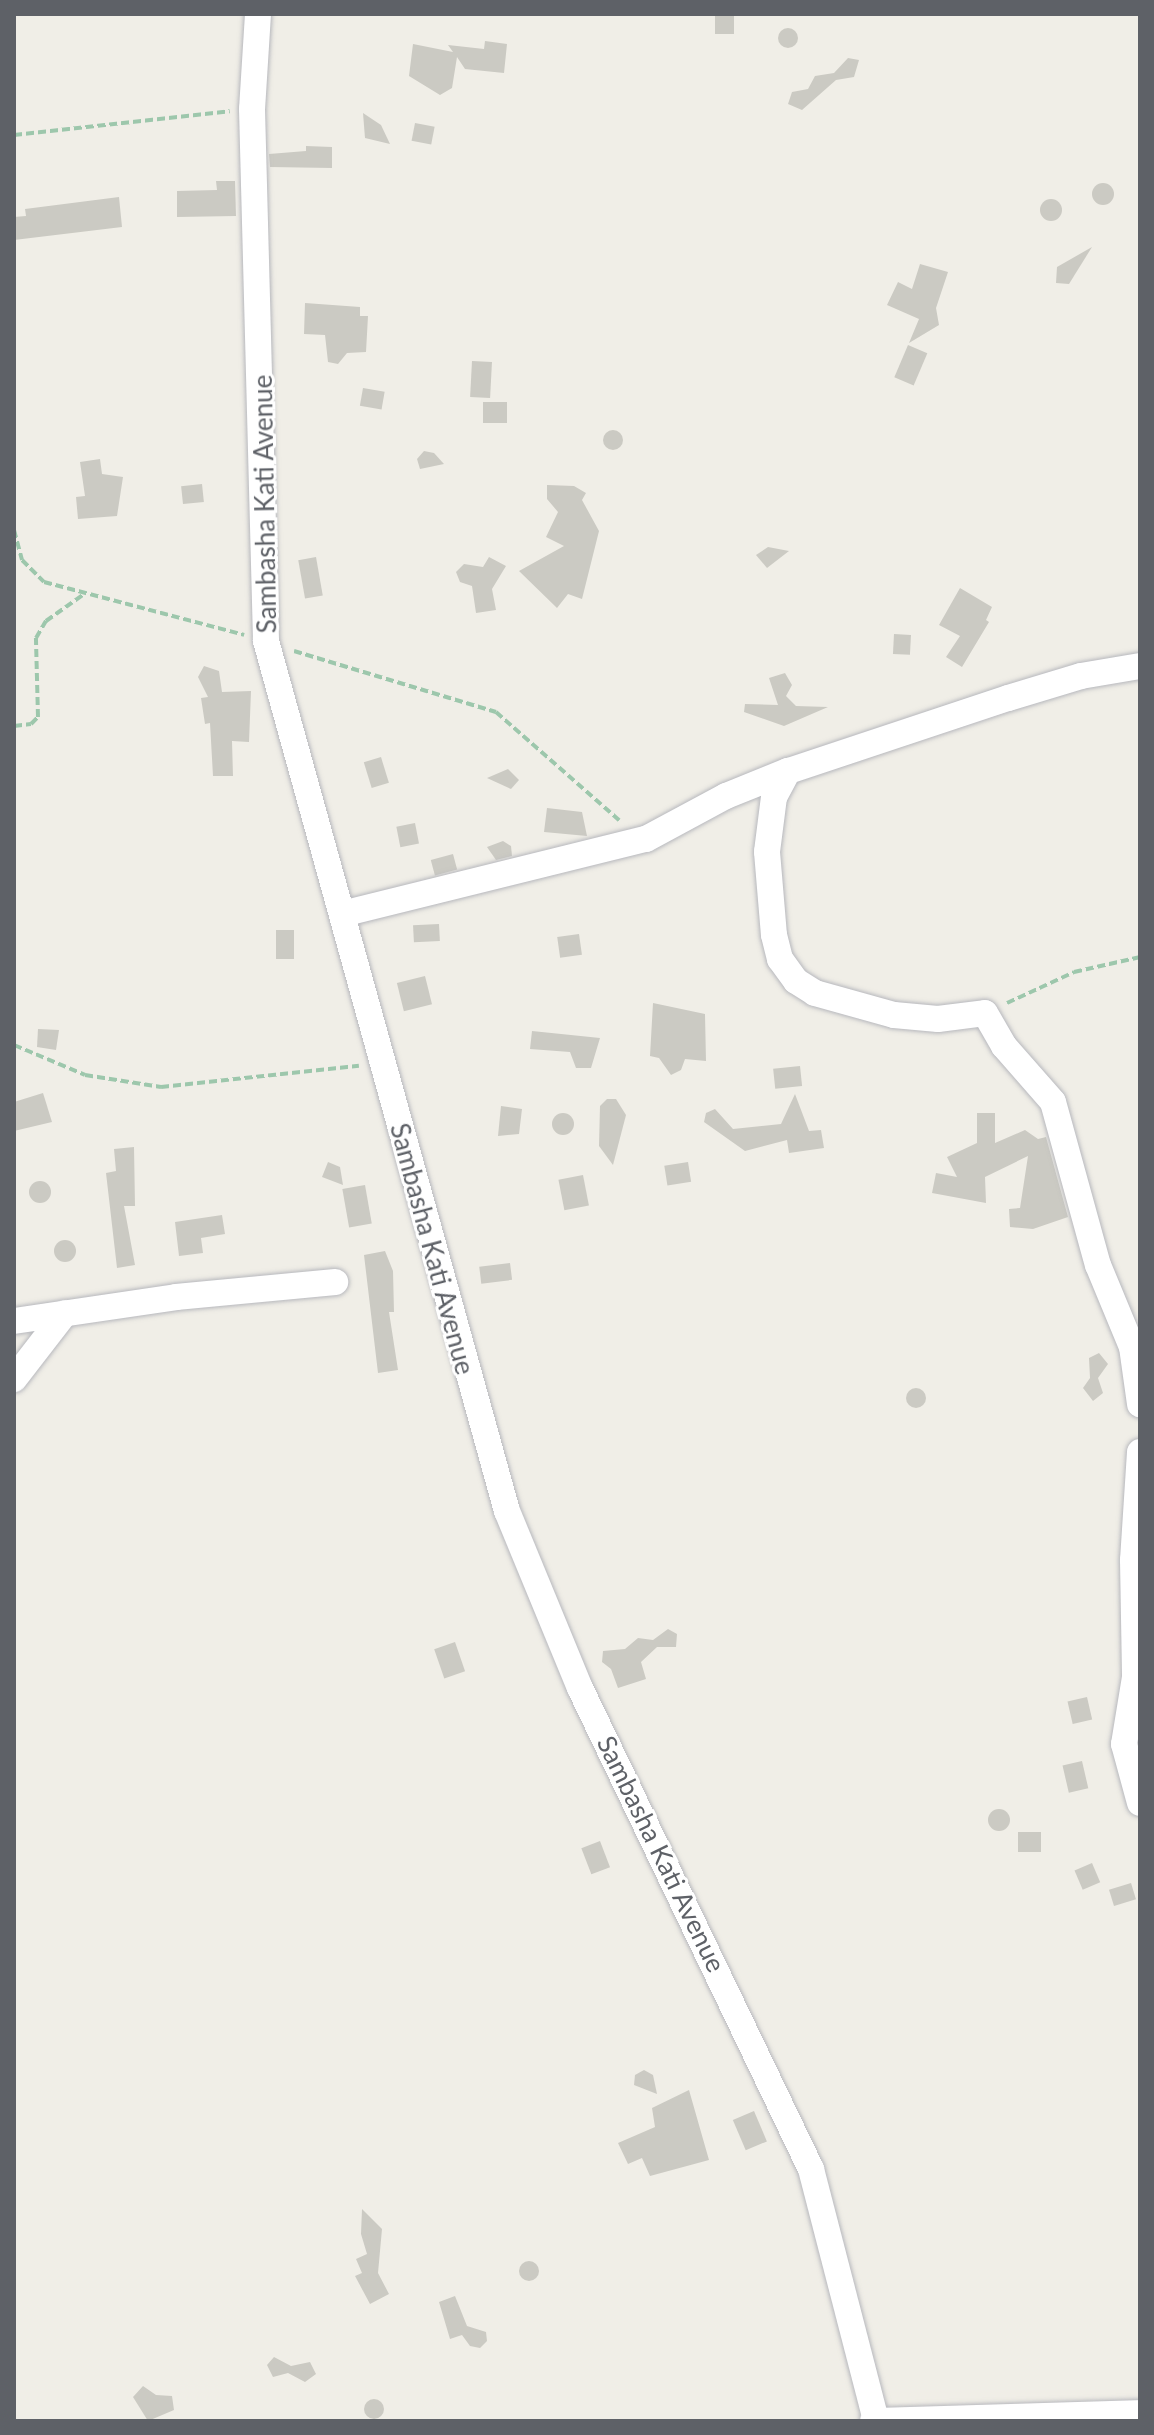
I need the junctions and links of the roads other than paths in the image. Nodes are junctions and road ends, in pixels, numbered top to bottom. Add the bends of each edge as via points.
1 (258, 14) edge
2 (1140, 666) edge
3 (788, 771) junction
4 (342, 914) junction
5 (335, 1282) dead end
6 (65, 1313) junction
7 (14, 1321) edge
8 (14, 1379) edge
9 (1140, 1404) edge
10 (1140, 1452) edge
11 (1140, 1803) edge
12 (1140, 2413) edge
13 (874, 2421) edge

1 - 4 street, Sambasha Kati Avenue via 252,109 266,641
2 - 3 street via 1023,693
3 - 4 street via 726,796 646,839
3 - 9 street via 774,797 767,852 780,959 796,981 815,993 894,1015 938,1019 985,1013 1004,1046 1053,1102 1062,1122 1098,1265 1132,1347
4 - 13 street, Sambasha Kati Avenue via 507,1511 580,1688 811,2169 840,2266
5 - 6 street
6 - 7 street
6 - 8 street
10 - 11 street via 1133,1560 1135,1677 1124,1744
12 - 13 street

